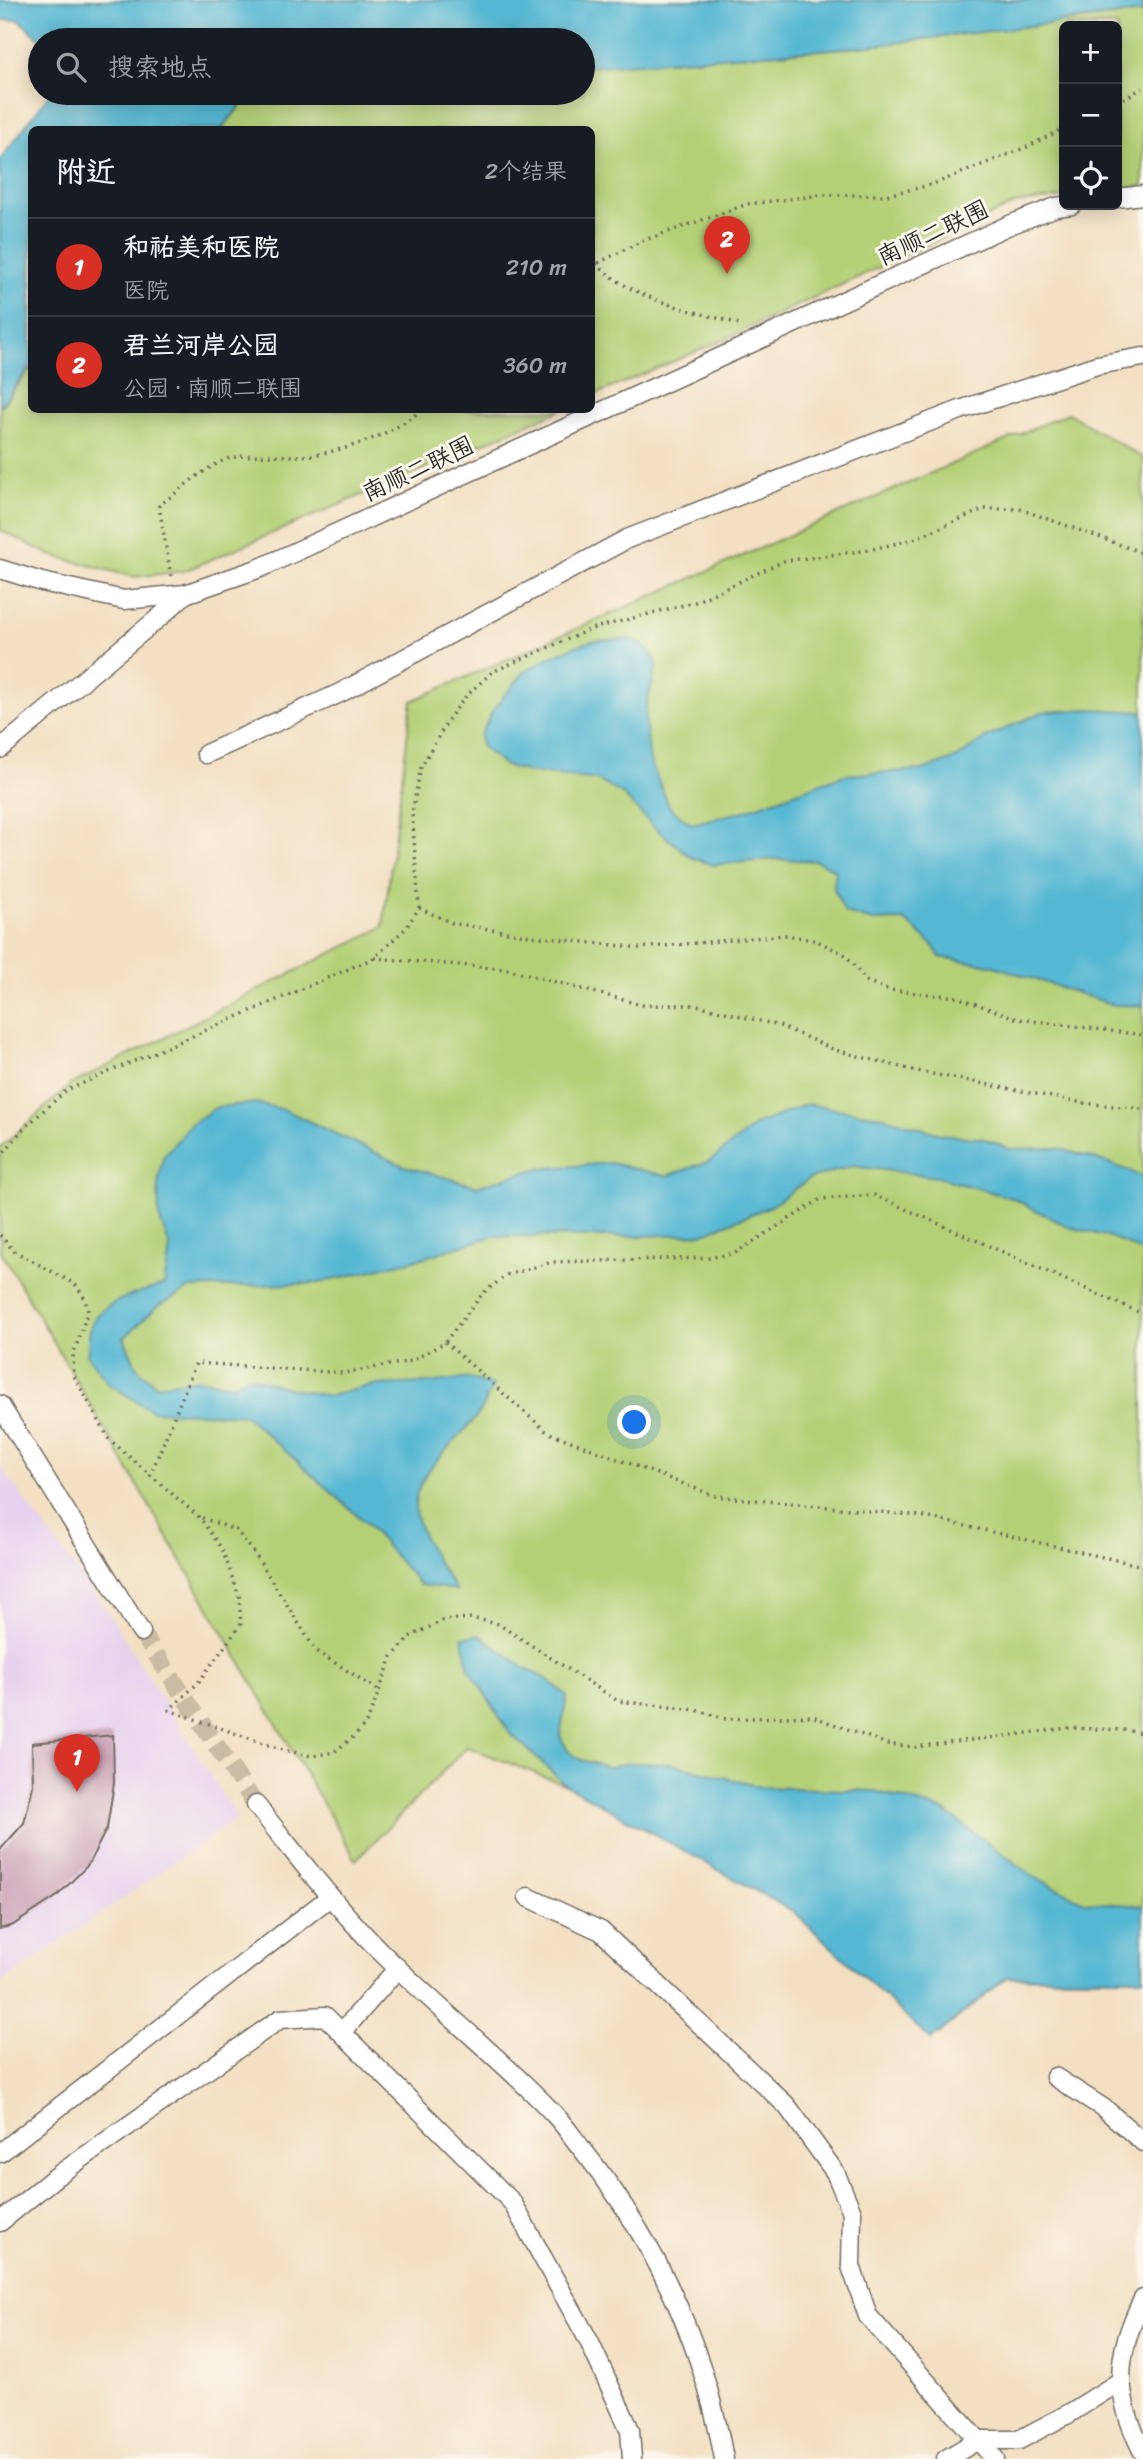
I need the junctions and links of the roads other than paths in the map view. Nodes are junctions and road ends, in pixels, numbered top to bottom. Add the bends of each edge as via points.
1 (1143, 195) edge
2 (1122, 197) edge
3 (1059, 207) edge
4 (1143, 357) edge
5 (0, 569) edge
6 (180, 595) junction
7 (0, 749) edge
8 (206, 754) dead end
9 (0, 1405) edge
10 (141, 1632) tunnel mouth
11 (256, 1805) tunnel mouth
12 (330, 1897) junction
13 (527, 1897) dead end
14 (398, 1968) junction
15 (342, 2032) junction
16 (1055, 2077) dead end
17 (1143, 2142) edge
18 (0, 2153) edge
19 (0, 2222) edge
20 (1143, 2300) edge
21 (1119, 2382) junction
22 (978, 2440) junction
23 (1143, 2452) edge
24 (632, 2459) edge
25 (724, 2459) edge
26 (946, 2459) edge
27 (995, 2459) edge

1 - 2 street
3 - 6 street, 南顺二联围 via 1007,226 260,568
4 - 8 street via 1097,365 960,410 627,539 340,692
5 - 6 street, 南顺二联围 via 124,600
6 - 7 street via 162,616
9 - 10 street
11 - 12 street
12 - 14 street
12 - 18 street
13 - 22 street via 601,1931 787,2106 835,2172 852,2212 851,2266 868,2316
14 - 15 street
14 - 25 street via 554,2114 608,2183 646,2241 676,2300 701,2362
15 - 19 street via 326,2016 280,2018 54,2178
15 - 24 street via 512,2202 589,2341 630,2430
16 - 17 street via 1105,2109
20 - 21 street via 1131,2324
21 - 22 street via 1019,2440
21 - 23 street via 1124,2410
22 - 26 street
22 - 27 street

